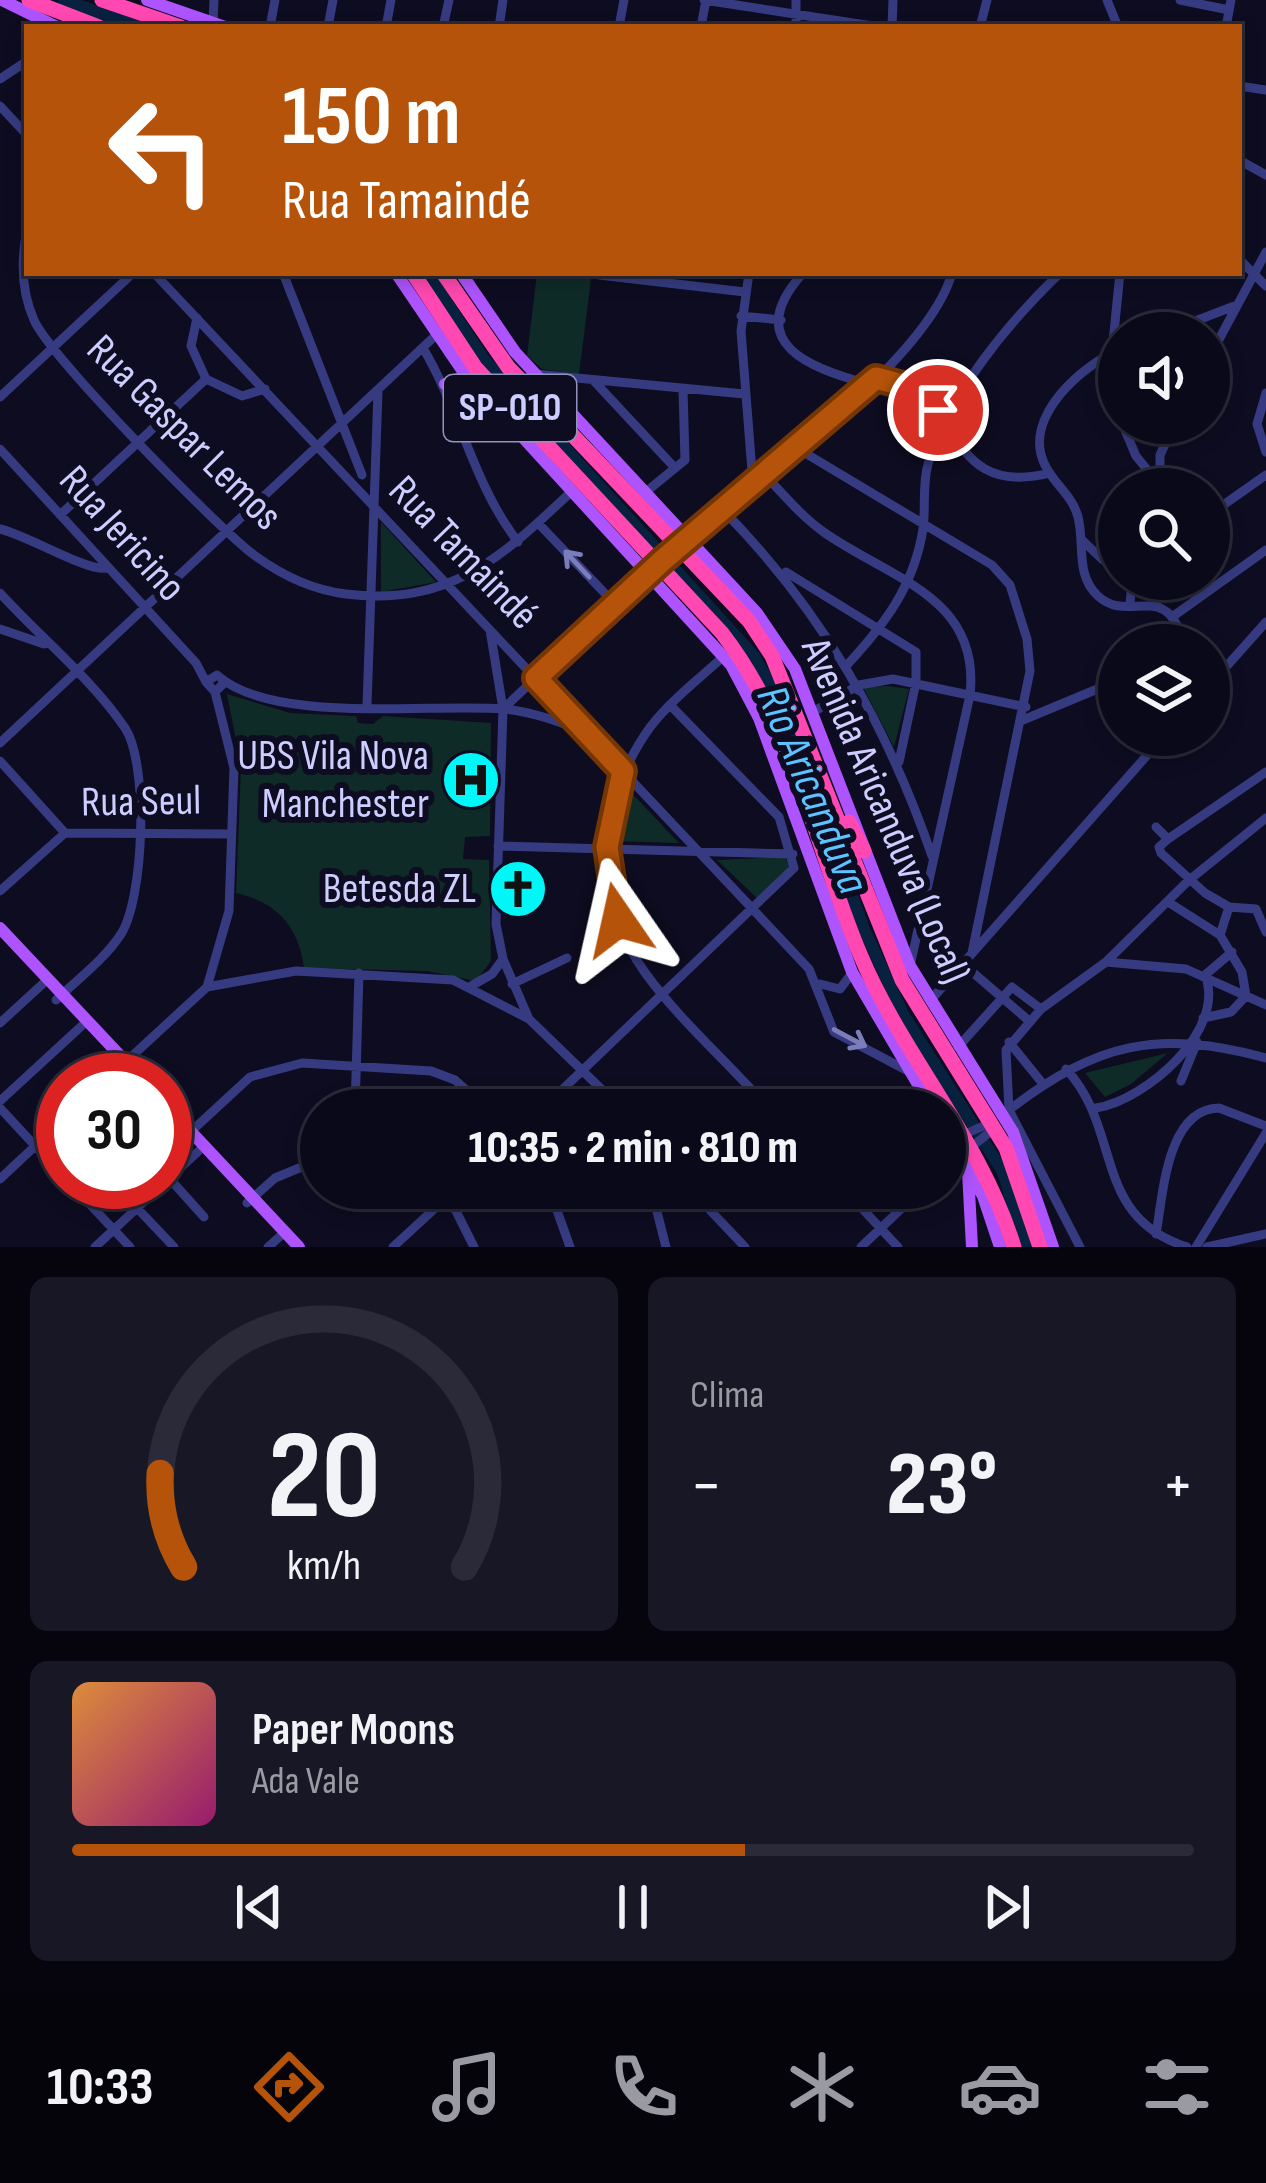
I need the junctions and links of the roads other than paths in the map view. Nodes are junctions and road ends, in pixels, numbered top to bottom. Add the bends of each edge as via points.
1 (2, 0) edge
2 (29, 0) edge
3 (102, 0) edge
4 (705, 0) edge
5 (796, 0) edge
6 (1180, 0) edge
7 (154, 1) edge
8 (1230, 5) edge
9 (798, 14) junction
10 (51, 24) edge
11 (91, 24) edge
12 (172, 24) edge
13 (216, 24) edge
14 (796, 24) edge
15 (860, 24) edge
16 (0, 106) edge
17 (24, 132) edge
18 (1266, 252) edge
19 (1242, 262) edge
20 (1255, 274) junction
21 (24, 276) edge
22 (114, 276) edge
23 (130, 276) edge
24 (157, 276) edge
25 (284, 276) edge
26 (401, 276) edge
27 (414, 276) edge
28 (444, 276) edge
29 (458, 276) edge
30 (458, 276) edge
31 (640, 276) edge
32 (748, 276) edge
33 (801, 276) edge
34 (950, 276) edge
35 (1057, 276) edge
36 (1120, 276) edge
37 (121, 284) junction
38 (1266, 286) edge
39 (745, 292) junction
40 (1237, 305) junction
41 (1118, 312) edge
42 (1219, 312) edge
43 (741, 316) junction
44 (197, 318) junction
45 (1230, 318) edge
46 (781, 320) junction
47 (441, 333) junction
48 (53, 347) junction
49 (423, 347) junction
50 (1098, 364) edge
51 (508, 367) junction
52 (535, 374) junction
53 (466, 376) junction
54 (206, 379) junction
55 (593, 380) junction
56 (872, 381) junction
57 (445, 384) junction
58 (265, 389) junction
59 (683, 390) junction
60 (378, 391) junction
61 (1266, 393) edge
62 (744, 394) junction
63 (0, 397) edge
64 (945, 424) junction
65 (342, 425) junction
66 (140, 439) junction
67 (317, 447) junction
68 (795, 448) junction
69 (0, 449) edge
70 (1266, 452) edge
71 (675, 468) junction
72 (1050, 473) junction
73 (764, 474) junction
74 (362, 475) dead end
75 (1266, 475) edge
76 (753, 484) junction
77 (647, 491) junction
78 (571, 492) junction
79 (1230, 500) edge
80 (375, 509) junction
81 (723, 510) junction
82 (60, 515) junction
83 (538, 523) junction
84 (924, 523) junction
85 (0, 529) edge
86 (228, 530) junction
87 (1081, 539) junction
88 (518, 542) junction
89 (681, 544) junction
90 (1266, 550) edge
91 (1098, 555) edge
92 (98, 556) junction
93 (78, 560) junction
94 (656, 566) junction
95 (107, 568) junction
96 (781, 570) junction
97 (446, 583) junction
98 (908, 584) junction
99 (0, 593) edge
100 (371, 595) junction
101 (1130, 600) edge
102 (1158, 600) edge
103 (615, 604) junction
104 (1130, 604) junction
105 (1156, 605) junction
106 (146, 608) junction
107 (1172, 617) junction
108 (1266, 622) edge
109 (1175, 624) edge
110 (882, 628) junction
111 (0, 629) edge
112 (490, 630) junction
113 (49, 645) junction
114 (724, 656) junction
115 (1230, 662) edge
116 (848, 665) junction
117 (74, 674) junction
118 (536, 678) junction
119 (916, 682) junction
120 (859, 685) junction
121 (219, 687) junction
122 (1098, 689) edge
123 (970, 695) junction
124 (368, 705) junction
125 (671, 706) junction
126 (1026, 707) junction
127 (503, 709) junction
128 (813, 712) junction
129 (772, 717) junction
130 (1023, 720) junction
131 (587, 732) junction
132 (0, 743) edge
133 (1146, 756) edge
134 (0, 761) edge
135 (818, 763) junction
136 (899, 764) junction
137 (623, 771) junction
138 (1266, 772) edge
139 (1266, 818) edge
140 (797, 824) junction
141 (1156, 827) dead end
142 (138, 832) junction
143 (65, 833) junction
144 (231, 834) junction
145 (1168, 839) junction
146 (498, 846) junction
147 (607, 847) junction
148 (697, 851) junction
149 (864, 851) junction
150 (793, 854) junction
151 (934, 860) junction
152 (1191, 878) junction
153 (0, 891) edge
154 (1266, 900) edge
155 (1168, 902) junction
156 (1229, 907) junction
157 (1256, 909) junction
158 (754, 911) junction
159 (1266, 932) edge
160 (1220, 935) junction
161 (2, 938) edge
162 (1232, 952) junction
163 (972, 953) junction
164 (567, 958) dead end
165 (503, 959) junction
166 (1106, 962) junction
167 (963, 964) junction
168 (910, 966) junction
169 (852, 972) junction
170 (359, 973) junction
171 (1205, 975) junction
172 (45, 981) junction
173 (820, 985) junction
174 (471, 986) junction
175 (207, 987) junction
176 (515, 988) junction
177 (664, 995) junction
178 (1246, 996) junction
179 (59, 997) junction
180 (1002, 997) junction
181 (930, 1001) junction
182 (1266, 1005) edge
183 (508, 1006) junction
184 (1041, 1009) junction
185 (1203, 1018) junction
186 (529, 1019) junction
187 (1028, 1021) junction
188 (0, 1023) edge
189 (84, 1024) junction
190 (1195, 1041) junction
191 (1009, 1042) junction
192 (958, 1047) junction
193 (112, 1053) edge
194 (135, 1053) edge
195 (1266, 1058) edge
196 (356, 1066) junction
197 (1066, 1069) junction
198 (908, 1071) junction
199 (582, 1072) junction
200 (1181, 1081) dead end
201 (1043, 1084) junction
202 (355, 1089) edge
203 (462, 1089) edge
204 (564, 1089) edge
205 (598, 1089) edge
206 (751, 1089) edge
207 (920, 1089) edge
208 (0, 1105) edge
209 (1096, 1108) junction
210 (1266, 1129) edge
211 (192, 1130) edge
212 (980, 1134) edge
213 (192, 1139) edge
214 (35, 1146) joint
215 (201, 1149) junction
216 (192, 1157) edge
217 (300, 1167) edge
218 (0, 1179) edge
219 (249, 1200) junction
220 (192, 1203) edge
221 (1046, 1205) junction
222 (94, 1209) edge
223 (136, 1209) edge
224 (138, 1209) edge
225 (434, 1209) edge
226 (453, 1209) edge
227 (556, 1209) edge
228 (658, 1209) edge
229 (709, 1209) edge
230 (863, 1209) edge
231 (901, 1209) edge
232 (204, 1217) dead end
233 (881, 1228) junction
234 (113, 1230) junction
235 (1156, 1234) junction
236 (1266, 1234) edge
237 (280, 1241) edge
238 (95, 1247) edge
239 (130, 1247) edge
240 (174, 1247) edge
241 (299, 1247) edge
242 (394, 1247) edge
243 (475, 1247) edge
244 (570, 1247) edge
245 (667, 1247) edge
246 (746, 1247) edge
247 (861, 1247) edge
248 (898, 1247) edge
249 (972, 1247) edge
250 (1000, 1247) edge
251 (1014, 1247) edge
252 (1046, 1247) edge
253 (1080, 1247) edge
254 (1192, 1247) edge
255 (1207, 1247) edge

1 - 10 main road
2 - 11 highway
3 - 12 highway
4 - 9 street
5 - 9 street
6 - 8 street
7 - 13 main road
9 - 14 street
9 - 15 street
16 - 17 street
18 - 20 street
19 - 20 street
20 - 38 street
20 - 40 street
21 - 48 street, Rua Gaspar Lemos via 34,321
22 - 37 street
23 - 37 street
24 - 44 street, Rua Tamaindé
25 - 65 street
26 - 47 highway
27 - 47 highway, SP-010
28 - 51 highway, SP-010
29 - 51 highway
30 - 52 main road, Avenida Aricanduva (Local)
31 - 39 street
32 - 39 street
33 - 46 street
34 - 56 street via 922,332
35 - 64 street via 994,349
36 - 41 street
37 - 48 street
39 - 43 street
40 - 42 street
40 - 45 street
43 - 46 street
43 - 62 street
44 - 54 street via 191,346
44 - 58 street, Rua Tamaindé
46 - 56 street via 798,360
47 - 49 street
47 - 53 main road, Avenida Aricanduva (Local)
47 - 94 highway, SP-010
48 - 63 street
48 - 66 street, Rua Gaspar Lemos
49 - 57 street
49 - 60 street
50 - 72 street via 1066,388 1047,419 1041,453
51 - 89 highway, SP-010
52 - 55 street
52 - 77 main road, Avenida Aricanduva (Local)
53 - 57 main road
53 - 78 main road, Avenida Aricanduva (Local)
54 - 58 street via 242,396
54 - 66 street
55 - 59 street
55 - 71 street
56 - 64 street via 924,394
56 - 68 street
57 - 88 street via 488,492
58 - 67 street, Rua Tamaindé
59 - 62 street
59 - 71 street via 686,458
60 - 65 street
60 - 80 street
61 - 70 street via 1257,424
62 - 76 street
64 - 72 street via 988,475
64 - 84 street via 927,470
65 - 67 street
65 - 74 street
66 - 82 street
66 - 86 street, Rua Gaspar Lemos
67 - 80 street, Rua Tamaindé
67 - 86 street
68 - 73 street
68 - 84 street
69 - 82 street, Rua Jericino
71 - 77 street
72 - 87 street via 1073,502
73 - 76 street
73 - 98 street via 825,533
75 - 79 street
76 - 81 street
77 - 89 main road, Avenida Aricanduva (Local)
78 - 83 street, Rua Gaspar Lemos
78 - 94 main road, Avenida Aricanduva (Local)
80 - 97 street, Rua Tamaindé
80 - 100 street
81 - 89 street
81 - 96 street
82 - 92 street, Rua Jericino
83 - 88 street, Rua Gaspar Lemos
103 -> 83 street
84 - 98 street
84 - 126 street via 1010,585 1030,652
85 - 93 street
86 - 100 street, Rua Gaspar Lemos via 294,578
86 - 106 street
87 - 91 street
87 - 104 street via 1083,571 1095,593
88 - 97 street, Rua Gaspar Lemos via 492,564
89 - 94 street
89 - 128 main road, Avenida Aricanduva (Local) via 767,627
89 - 135 highway, SP-010 via 761,638
90 - 107 street
92 - 93 street
92 - 95 street, Rua Jericino
93 - 95 street
94 - 103 street
94 - 114 main road, Avenida Aricanduva (Local)
94 - 129 highway, SP-010 via 740,657
95 - 106 street, Rua Jericino
96 - 110 street
96 - 116 street
97 - 100 street, Rua Gaspar Lemos
97 - 112 street, Rua Tamaindé
98 - 110 street
98 - 123 street via 940,605 966,637
99 - 113 street
100 - 124 street
101 - 104 street
102 - 105 street
103 - 118 street
104 - 105 street
105 - 107 street
106 - 117 street
106 - 121 street, Rua Jericino
107 - 109 street
108 - 115 street
110 - 116 street
110 - 119 street via 916,652
111 - 113 street
112 - 118 street, Rua Tamaindé
112 - 127 street
113 - 117 street
114 - 125 street
114 - 140 main road, Avenida Aricanduva (Local) via 758,718
116 - 120 street
117 - 132 street
117 - 142 street via 133,744
118 - 127 street
118 - 131 street, Rua Tamaindé
119 - 120 street
119 - 123 street
119 - 136 street
120 - 128 street
120 - 136 street
121 - 124 street via 282,701
121 - 144 street via 234,768
122 - 130 street
123 - 126 street
123 - 151 street
124 - 127 street
125 - 137 street
125 - 150 street via 779,817
126 - 130 street
127 - 131 street
127 - 146 street
128 - 149 main road, Avenida Aricanduva (Local)
129 - 140 highway via 800,810
129 - 212 highway, SP-010 via 860,954 901,1034
130 - 163 street
131 - 137 street, Rua Tamaindé
133 - 163 street
134 - 143 street
135 - 149 highway
135 - 212 highway, SP-010 via 902,980
136 - 151 street
137 - 147 street
137 - 148 street, Rua Tamaindé
138 - 145 street
139 - 152 street
140 - 169 main road, Avenida Aricanduva (Local)
141 - 145 street
142 - 143 street, Rua Seul
142 - 144 street, Rua Seul
142 - 179 street via 129,919
143 - 153 street, Rua Seul
144 - 175 street via 229,911
145 - 152 street via 1159,849
146 - 147 street
146 - 165 street
147 - 148 street
147 - 177 street via 621,928
148 - 150 street
148 - 158 street, Rua Tamaindé
149 - 168 main road, Avenida Aricanduva (Local)
150 - 158 street via 794,868
151 - 168 street
152 - 155 street
152 - 156 street
154 - 157 street
155 - 160 street
155 - 166 street
156 - 157 street
156 - 160 street
157 - 159 street
158 - 173 street, Rua Tamaindé
158 - 177 street
160 - 162 street
161 - 172 main road
162 - 171 street
162 - 178 street
163 - 167 street
164 - 176 street
165 - 174 street
165 - 176 street
166 - 171 street
166 - 184 street
167 - 180 street
167 - 181 street
168 - 181 main road, Avenida Aricanduva (Local)
169 - 173 street via 841,989
169 - 198 main road, Avenida Aricanduva (Local)
170 - 174 street
170 - 175 street via 296,971
170 - 196 street
171 - 178 street
171 - 185 street via 1211,998
172 - 179 main road
172 - 188 street
173 -> 198 street, Rua Tamaindé via 834,1032
174 - 183 street
175 - 194 street
176 - 183 street
176 - 186 street
177 - 199 street
177 - 206 street
178 - 182 street
178 - 185 street via 1231,1012
179 - 189 main road
180 - 184 street via 1017,987
180 - 187 street
180 - 192 street
181 - 192 main road, Avenida Aricanduva (Local)
183 - 186 street
184 - 187 street
185 - 190 street
186 - 199 street
187 - 191 street
189 - 193 main road
189 - 208 street
190 - 195 street
190 - 197 street
190 - 200 street
190 - 209 street via 1132,1095
191 - 201 street
191 - 212 street
192 - 212 main road, Avenida Aricanduva (Local)
196 - 202 street
196 - 203 street via 419,1068
196 - 211 street via 265,1070
197 - 201 street
197 - 209 street
198 - 207 main road, Avenida Aricanduva (Local)
199 - 204 street
199 - 205 street
201 - 212 street
208 - 214 street
209 - 235 street via 1118,1190
210 - 235 street via 1215,1108 1195,1117 1171,1158
210 - 254 street
212 - 221 main road, Avenida Aricanduva (Local)
212 - 249 main road
212 - 250 main road
212 - 251 highway, SP-010
212 - 252 highway, SP-010 via 1020,1179
213 - 215 main road
214 - 218 street
215 - 216 street
215 - 219 main road
217 - 219 street
219 - 237 main road
220 - 232 street
221 - 252 highway
221 - 253 street
222 - 234 street
223 - 234 street
224 - 240 street
225 - 242 street
226 - 243 street
227 - 244 street
228 - 245 street
229 - 246 street
230 - 233 street
231 - 233 street
233 - 247 street
233 - 248 street
234 - 238 street
234 - 239 street
235 - 254 street
236 - 255 street
237 - 241 main road

